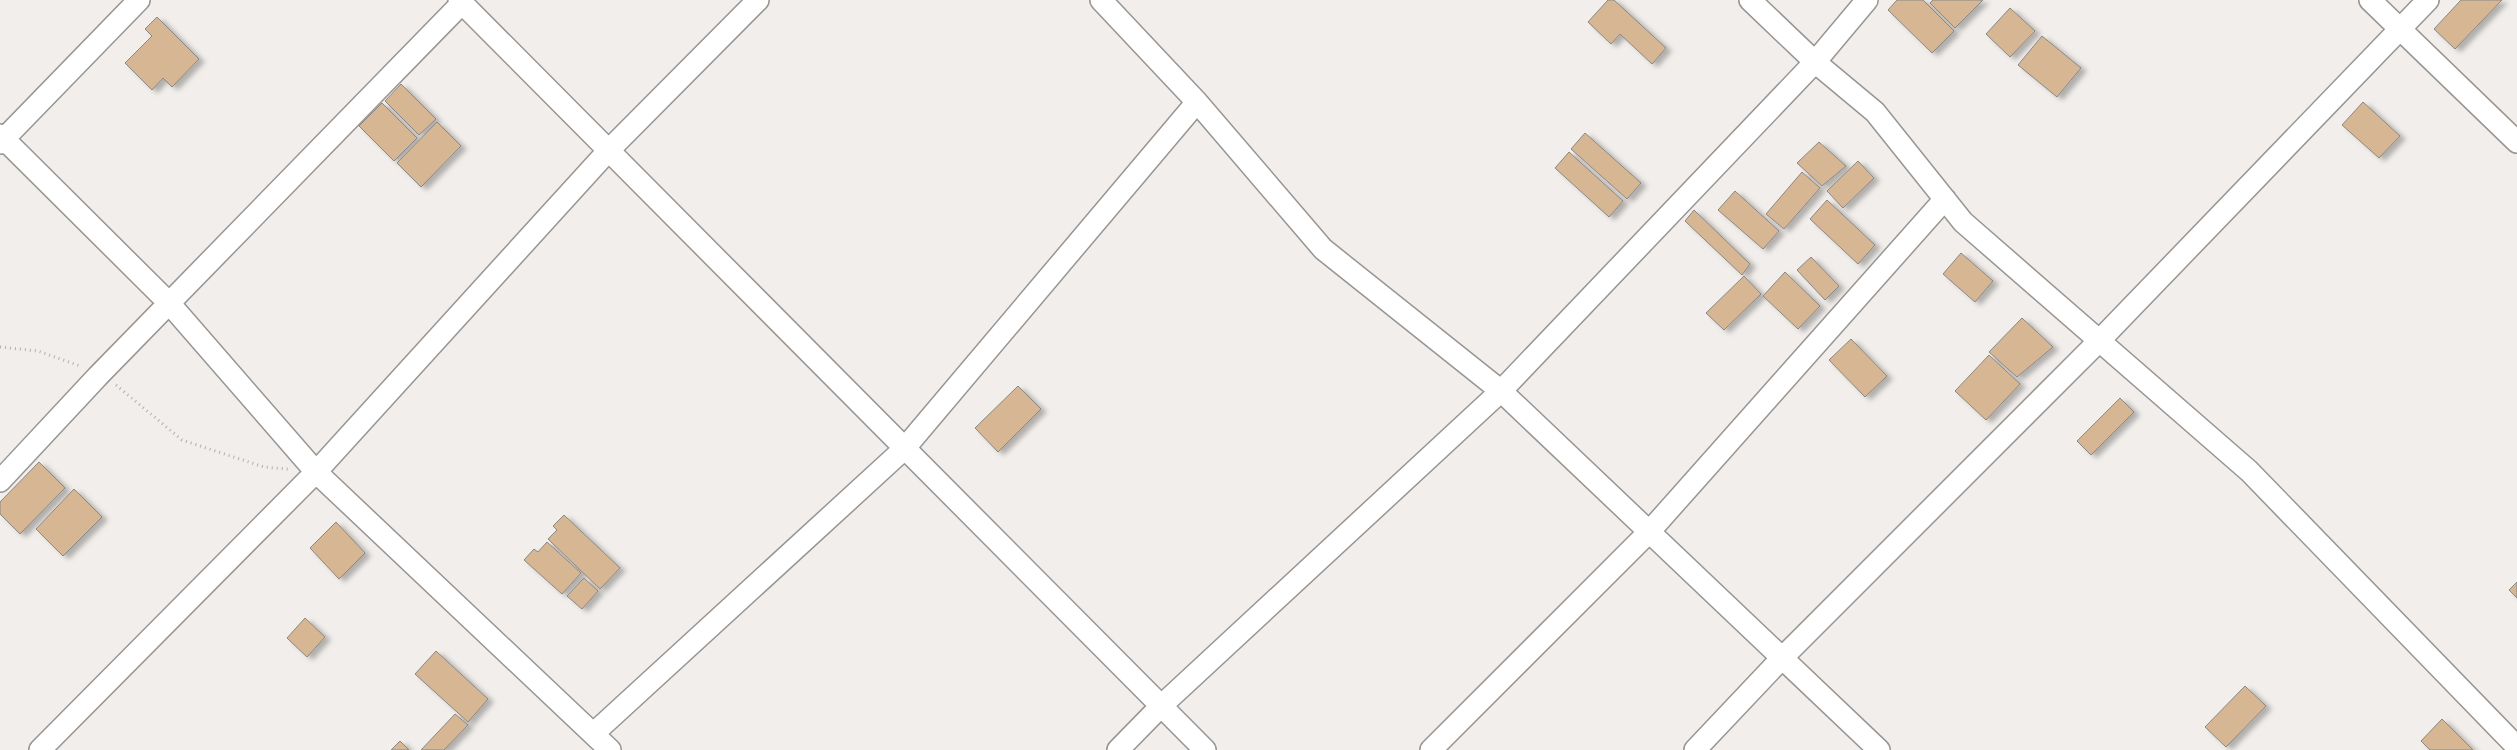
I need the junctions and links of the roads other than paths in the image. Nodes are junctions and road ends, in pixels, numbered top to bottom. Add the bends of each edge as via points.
1 (139, 0) edge
2 (758, 0) edge
3 (1101, 0) edge
4 (1750, 0) edge
5 (1867, 0) edge
6 (2370, 0) edge
7 (2428, 0) edge
8 (460, 2) edge
9 (2400, 30) junction
10 (1814, 62) junction
11 (1197, 102) junction
12 (1, 139) edge
13 (2517, 142) edge
14 (608, 151) junction
15 (1945, 199) junction
16 (169, 303) junction
17 (2099, 341) junction
18 (1501, 391) junction
19 (904, 449) junction
20 (316, 472) junction
21 (0, 481) edge
22 (1649, 532) junction
23 (1782, 658) junction
24 (1161, 706) junction
25 (593, 734) junction
26 (2517, 746) edge
27 (40, 750) edge
28 (610, 750) edge
29 (1118, 750) edge
30 (1206, 750) edge
31 (1430, 750) edge
32 (1695, 750) edge
33 (1878, 750) edge

1 - 12 street
2 - 14 street
3 - 11 street
4 - 10 street
5 - 10 street
6 - 9 street
7 - 9 street
8 - 14 street
8 - 16 street
9 - 13 street
9 - 17 street
10 - 15 street via 1875,112
10 - 18 street
11 - 18 street via 1323,249
11 - 19 street
12 - 16 street
14 - 19 street
14 - 20 street
15 - 17 street via 1963,222
15 - 22 street
16 - 20 street
16 - 21 street
17 - 23 street
17 - 26 street via 2249,471
18 - 22 street
18 - 24 street
19 - 24 street
19 - 25 street
20 - 25 street
20 - 27 street
22 - 23 street
22 - 31 street
23 - 32 street
23 - 33 street
24 - 29 street
24 - 30 street
25 - 28 street

